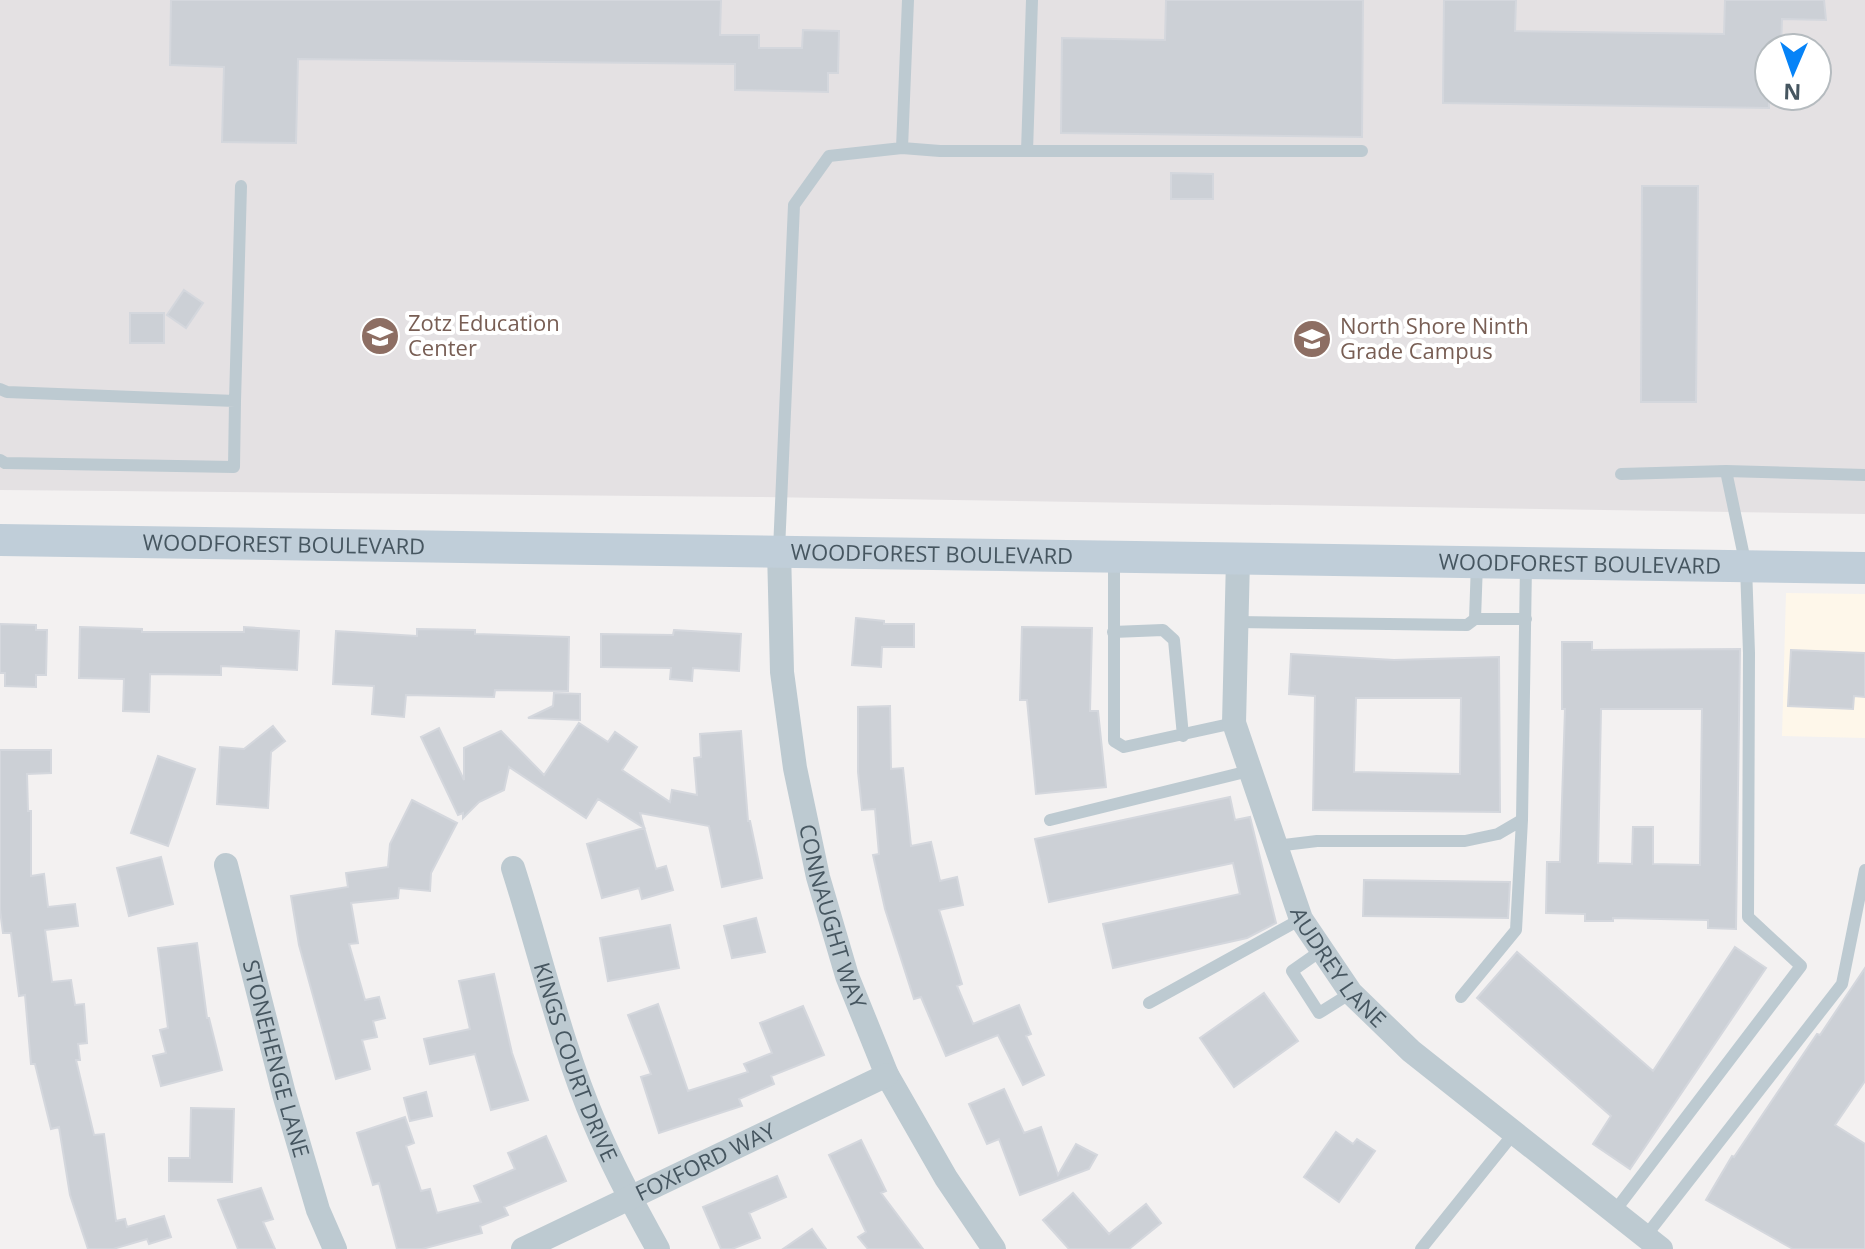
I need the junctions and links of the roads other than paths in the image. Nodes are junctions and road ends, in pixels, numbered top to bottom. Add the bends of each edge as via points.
1 (908, 0) edge
2 (1032, 0) edge
3 (902, 148) junction
4 (1027, 151) junction
5 (1362, 151) dead end
6 (241, 186) dead end
7 (0, 389) edge
8 (235, 401) junction
9 (0, 460) edge
10 (1726, 471) junction
11 (1621, 474) dead end
12 (1865, 475) edge
13 (0, 540) edge
14 (779, 550) junction
15 (1114, 558) junction
16 (1238, 559) junction
17 (1477, 563) junction
18 (1526, 565) junction
19 (1746, 566) junction
20 (1865, 568) edge
21 (1475, 619) junction
22 (1526, 619) junction
23 (1237, 622) junction
24 (1113, 632) junction
25 (1234, 723) junction
26 (1183, 736) junction
27 (1249, 771) junction
28 (1050, 820) dead end
29 (1522, 820) junction
30 (1276, 849) junction
31 (226, 865) dead end
32 (513, 868) dead end
33 (1865, 870) edge
34 (1301, 919) junction
35 (1322, 950) junction
36 (1351, 993) junction
37 (1461, 997) dead end
38 (1149, 1003) dead end
39 (887, 1075) junction
40 (1514, 1133) junction
41 (630, 1198) junction
42 (1614, 1212) junction
43 (1653, 1243) edge
44 (335, 1249) edge
45 (523, 1249) edge
46 (658, 1249) edge
47 (994, 1249) edge
48 (1421, 1249) edge

1 - 3 lane
2 - 4 lane
3 - 4 lane
3 - 14 lane via 829,156 794,205
4 - 5 lane
6 - 8 lane
7 - 8 lane
8 - 9 lane via 234,467
10 - 11 lane
10 - 12 lane
10 - 19 lane
13 - 14 main road, WOODFOREST BOULEVARD
14 - 15 main road, WOODFOREST BOULEVARD
14 - 39 street, CONNAUGHT WAY via 782,672 795,768 818,877 847,976
15 - 16 main road, WOODFOREST BOULEVARD
15 - 24 lane
16 - 17 main road, WOODFOREST BOULEVARD
16 - 23 street, AUDREY LANE
17 - 18 main road, WOODFOREST BOULEVARD
17 - 21 lane
18 - 19 main road, WOODFOREST BOULEVARD
18 - 22 lane
19 - 20 main road, WOODFOREST BOULEVARD
19 - 42 lane via 1748,917 1801,966
21 - 22 lane
21 - 23 lane via 1467,625
22 - 29 lane
23 - 25 street, AUDREY LANE
24 - 26 lane via 1163,630 1174,640
24 - 26 lane via 1114,741 1124,747
25 - 26 lane
25 - 27 street, AUDREY LANE
27 - 28 lane
27 - 30 street, AUDREY LANE
29 - 30 lane via 1498,834 1465,841 1317,841
29 - 37 lane via 1516,930
30 - 34 street, AUDREY LANE
31 - 44 street, STONEHENGE LANE via 284,1094
32 - 41 street, KINGS COURT DRIVE via 594,1123
33 - 43 lane via 1842,984
34 - 35 street, AUDREY LANE
34 - 38 lane
35 - 36 street, AUDREY LANE
35 - 36 lane via 1292,971 1319,1013
36 - 40 street, AUDREY LANE via 1411,1051
39 - 41 street, FOXFORD WAY
39 - 47 street, CONNAUGHT WAY
40 - 42 street, AUDREY LANE
40 - 48 lane
41 - 45 street, FOXFORD WAY
41 - 46 street, KINGS COURT DRIVE
42 - 43 street, AUDREY LANE

